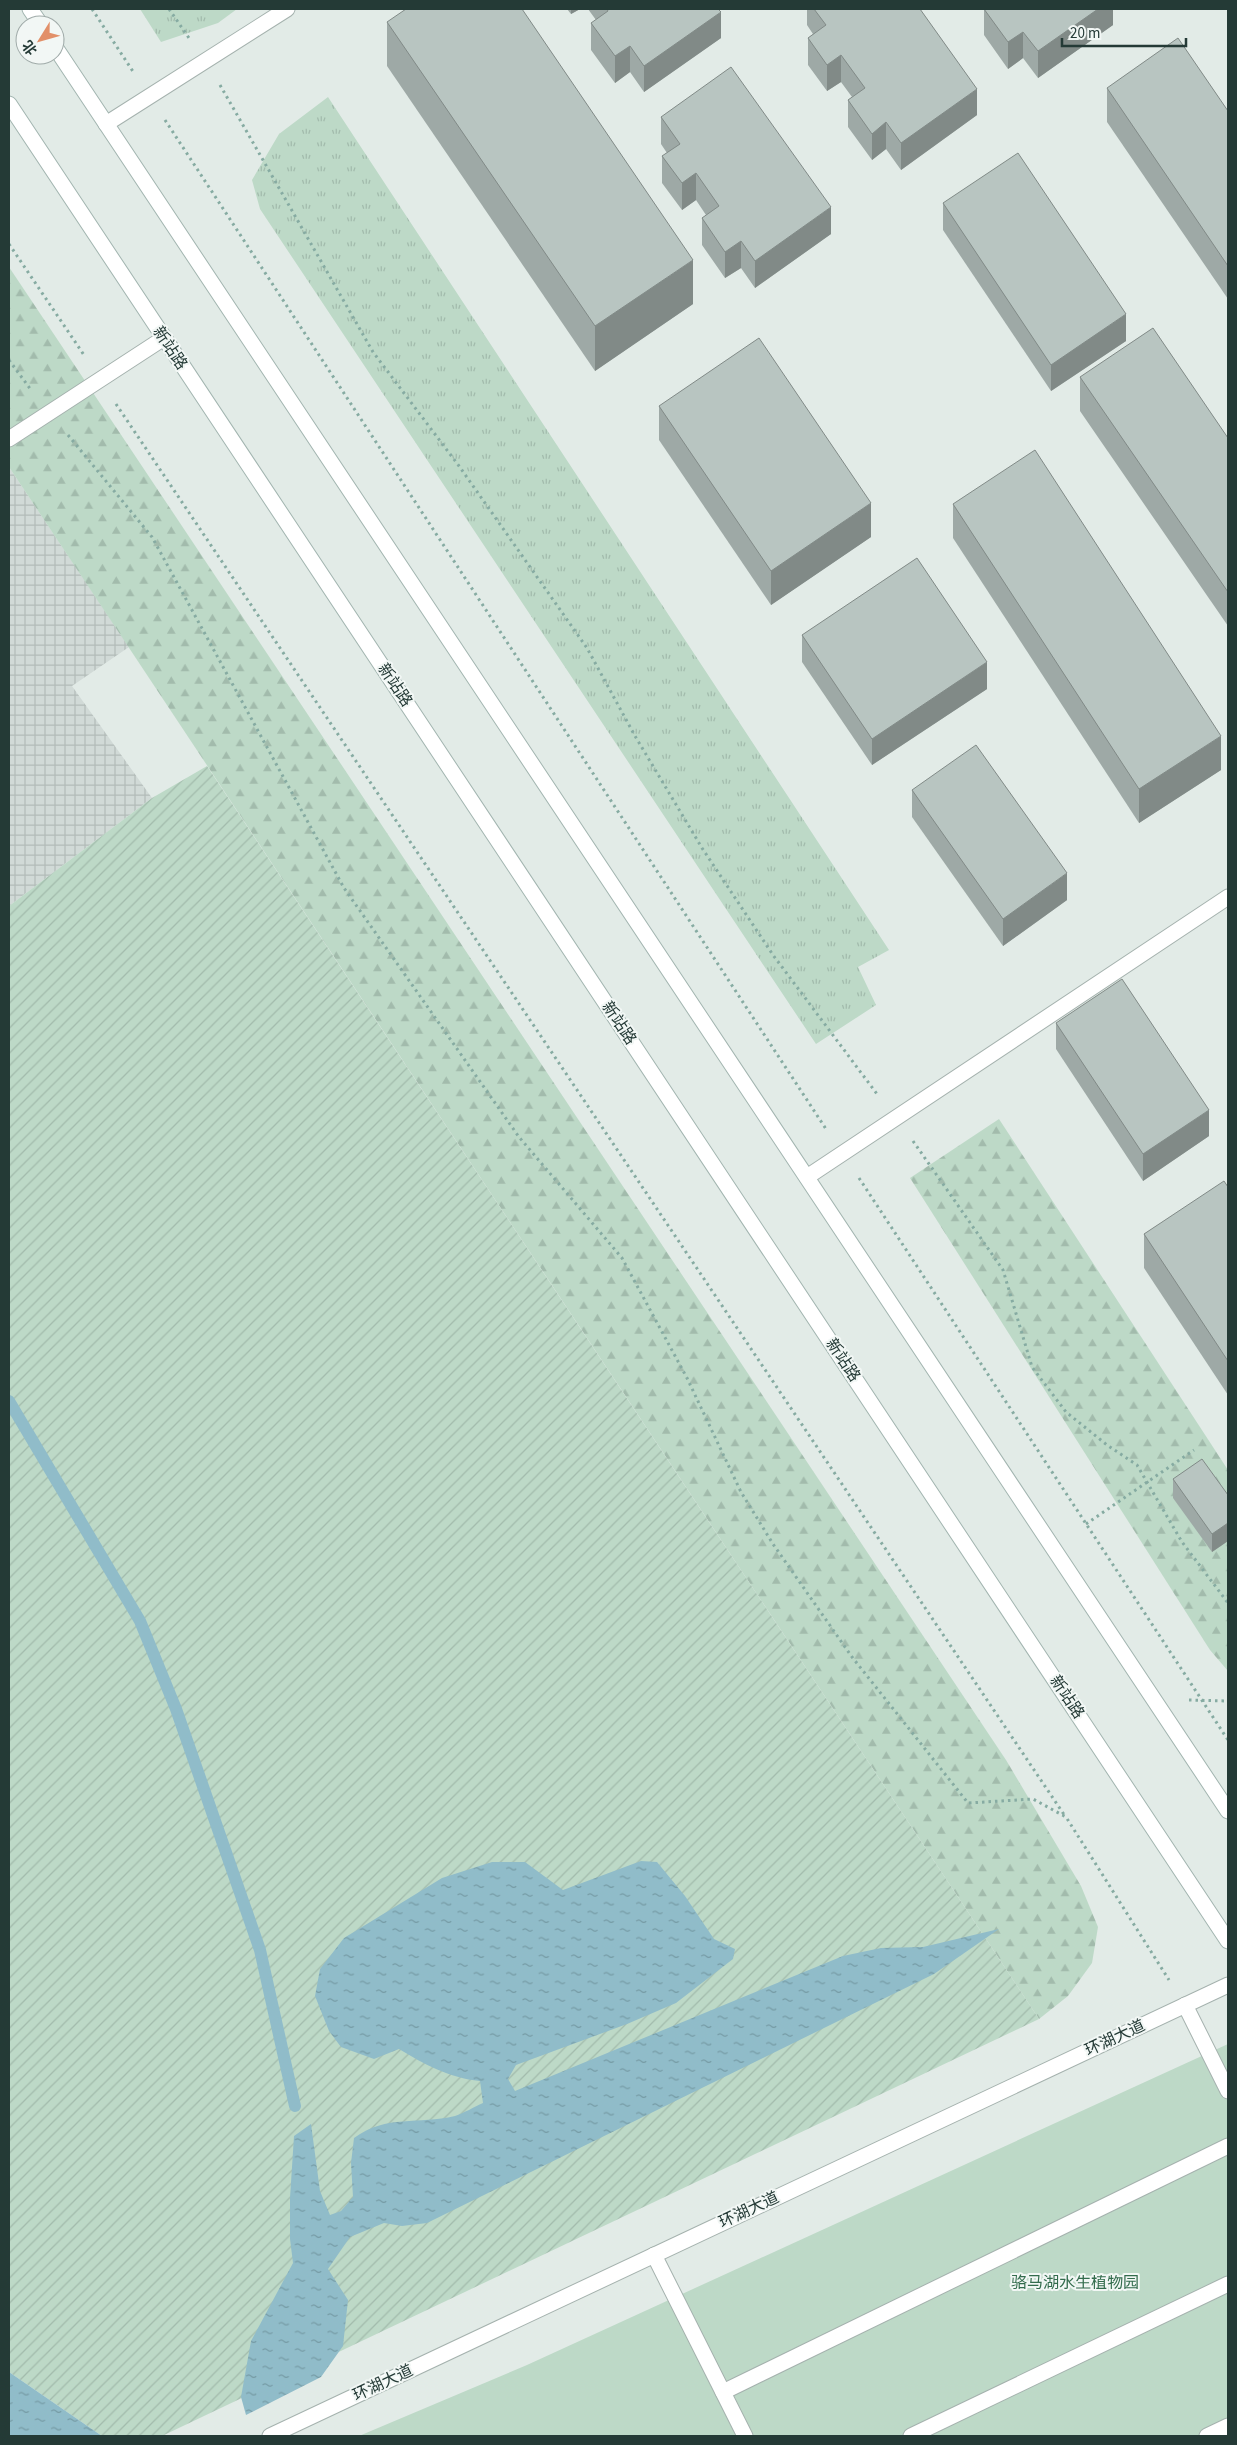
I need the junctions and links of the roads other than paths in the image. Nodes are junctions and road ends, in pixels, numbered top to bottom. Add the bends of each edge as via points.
1 (288, 9) edge
2 (65, 61) edge
3 (9, 104) edge
4 (106, 124) junction
5 (164, 338) junction
6 (9, 439) edge
7 (1228, 898) edge
8 (806, 1177) junction
9 (1228, 1811) edge
10 (1228, 1941) edge
11 (1228, 1985) edge
12 (1185, 2005) junction
13 (1228, 2091) edge
14 (1228, 2146) edge
15 (654, 2255) junction
16 (1228, 2284) edge
17 (723, 2392) junction
18 (1228, 2426) edge
19 (270, 2436) edge
20 (745, 2436) edge
21 (911, 2436) edge
22 (1207, 2436) edge

1 - 4 street
2 - 4 street
3 - 5 street, 新站路
4 - 8 street
5 - 6 street
5 - 10 street, 新站路
7 - 8 street
8 - 9 street
11 - 12 street, 环湖大道
12 - 13 street
12 - 15 street, 环湖大道
14 - 17 street
15 - 17 street
15 - 19 street, 环湖大道
16 - 21 street
17 - 20 street
18 - 22 street

